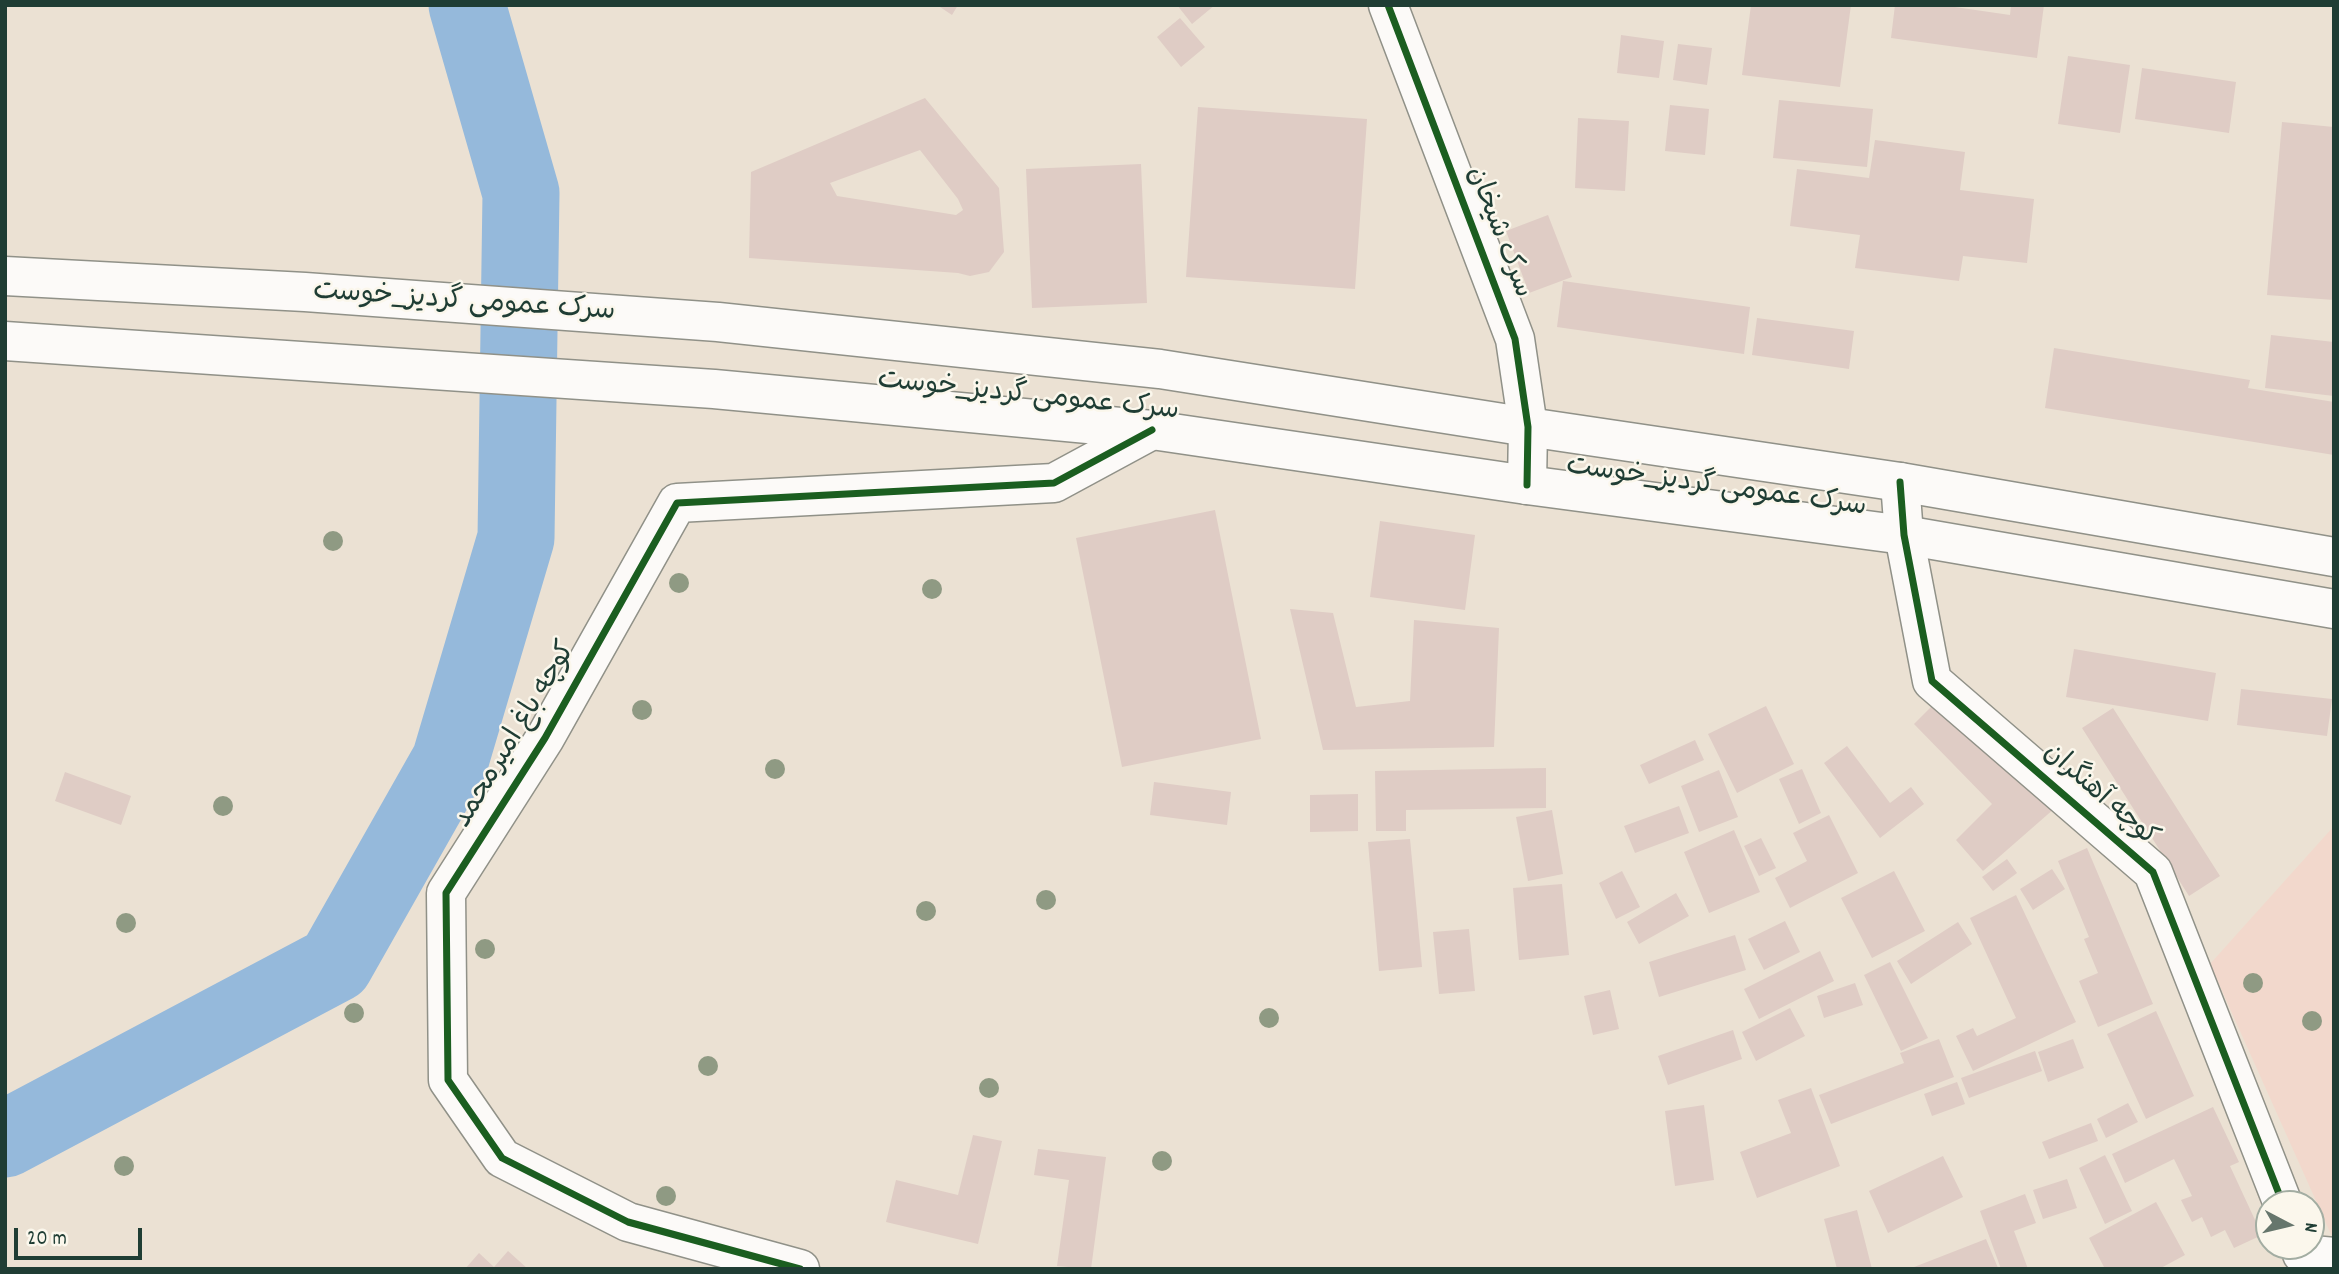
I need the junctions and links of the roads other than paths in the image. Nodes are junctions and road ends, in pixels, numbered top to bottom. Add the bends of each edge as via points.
1 (1388, 5) edge
2 (5, 276) edge
3 (5, 341) edge
4 (1528, 427) junction
5 (1152, 430) junction
6 (1900, 481) junction
7 (1527, 485) junction
8 (1904, 535) junction
9 (2334, 557) edge
10 (2334, 609) edge
11 (2278, 1190) edge
12 (800, 1269) edge

1 - 4 main road, سرک شیخان via 1515,339
2 - 4 main road, سرک عمومی گردیز_خوست via 718,322 1160,369
3 - 5 main road, سرک عمومی گردیز_خوست via 714,389
4 - 6 main road, سرک عمومی گردیز_خوست
4 - 7 main road, سرک شیخان
5 - 7 main road, سرک عمومی گردیز_خوست
5 - 12 main road, کوچه باغ امیرمحمد via 1054,483 677,503 545,738 446,893 448,1080 502,1158 628,1222
6 - 8 main road, کوچه آهنگران
6 - 9 main road, سرک عمومی گردیز_خوست
7 - 8 main road, سرک عمومی گردیز_خوست
8 - 10 main road, سرک عمومی گردیز_خوست
8 - 11 main road, کوچه آهنگران via 1932,681 2154,872

